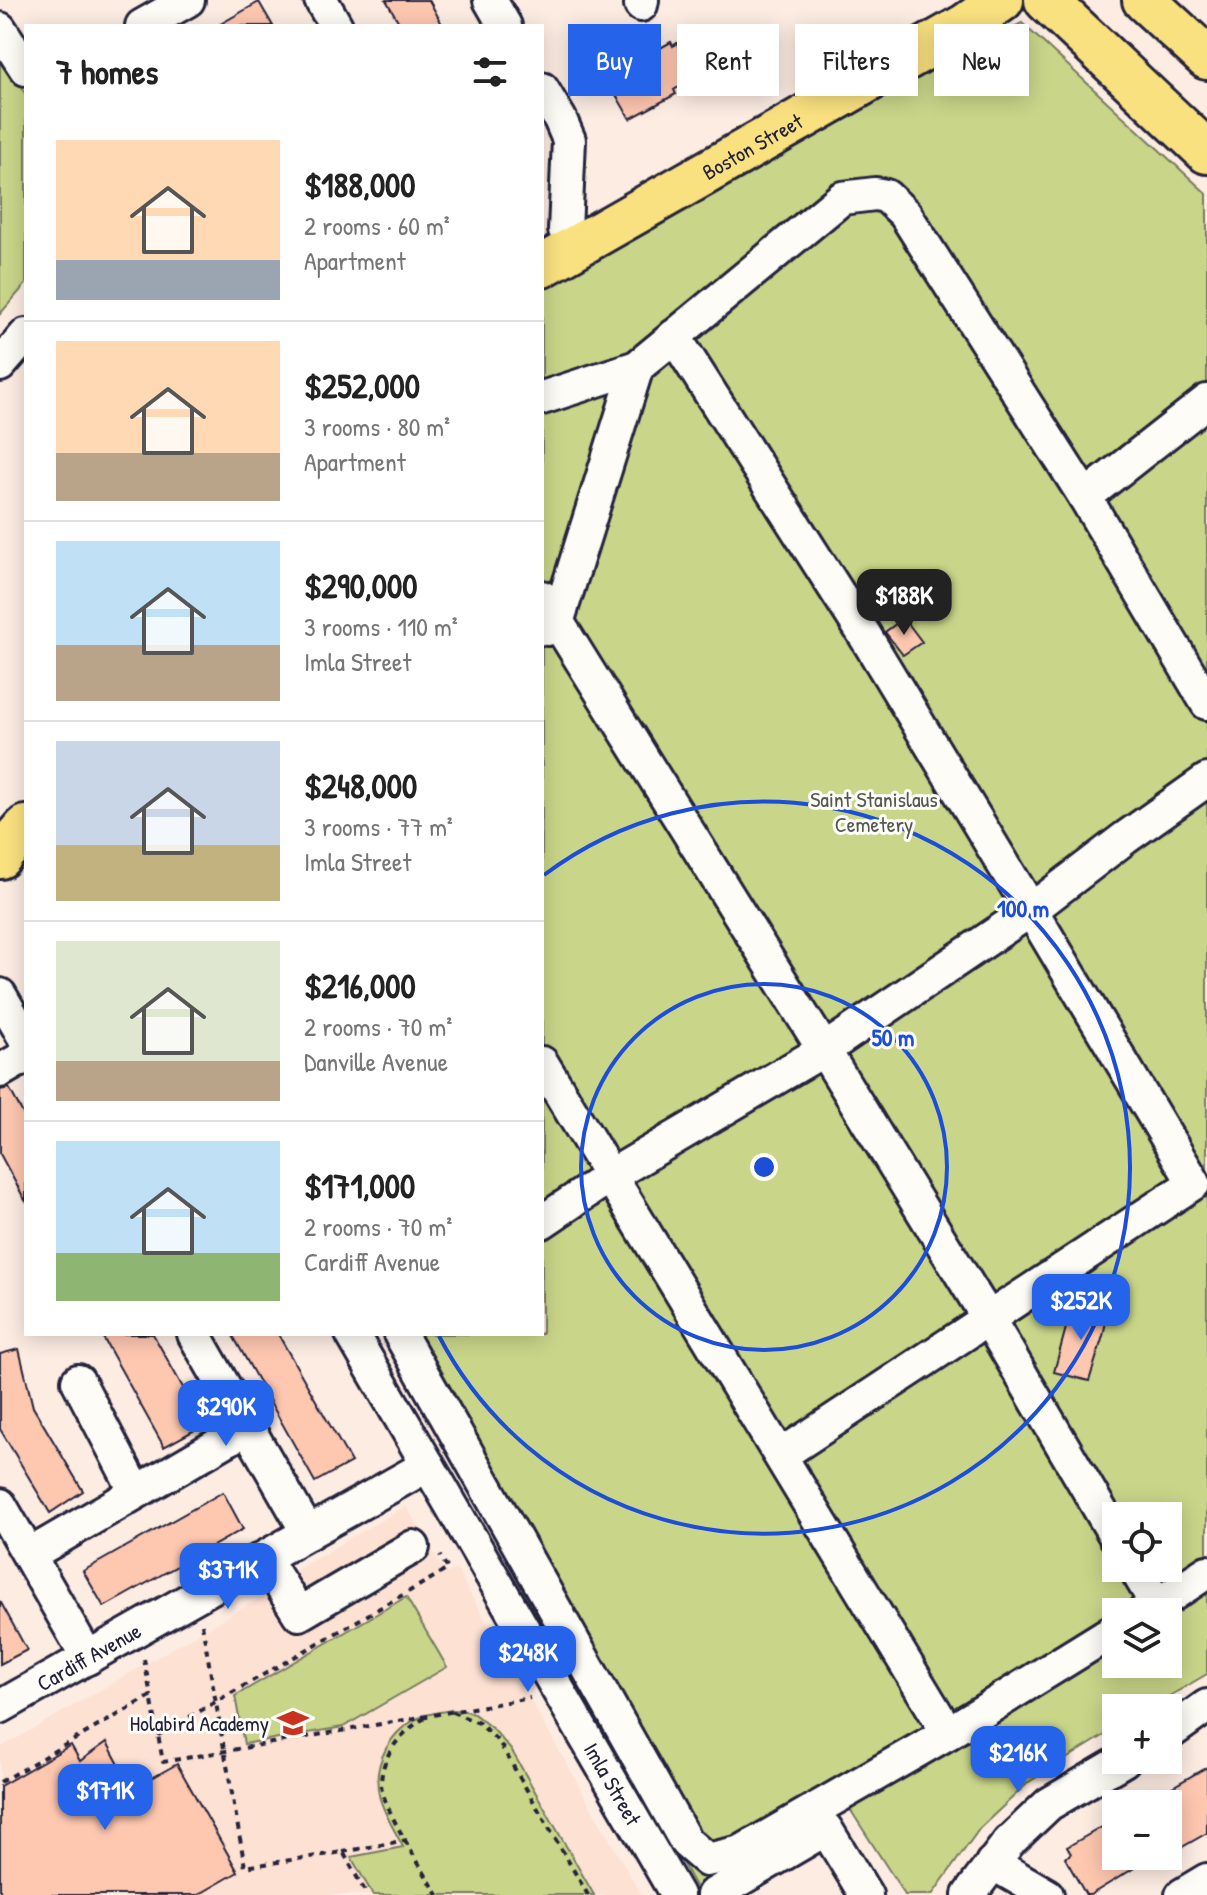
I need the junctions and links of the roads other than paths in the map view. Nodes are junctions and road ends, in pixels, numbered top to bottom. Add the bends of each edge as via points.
1 (188, 0) edge
2 (321, 0) edge
3 (490, 0) edge
4 (961, 0) edge
5 (1002, 0) edge
6 (1046, 0) edge
7 (1144, 0) edge
8 (147, 18) edge
9 (335, 24) edge
10 (504, 24) edge
11 (0, 29) edge
12 (1207, 58) edge
13 (24, 66) edge
14 (544, 92) edge
15 (1207, 152) edge
16 (554, 237) edge
17 (544, 265) edge
18 (674, 336) junction
19 (24, 337) edge
20 (0, 365) edge
21 (637, 367) junction
22 (544, 397) edge
23 (1207, 401) edge
24 (1085, 497) junction
25 (547, 618) edge
26 (1207, 703) edge
27 (1207, 780) edge
28 (24, 803) edge
29 (0, 829) edge
30 (24, 829) edge
31 (0, 857) edge
32 (1031, 910) junction
33 (0, 995) edge
34 (24, 1037) edge
35 (824, 1050) junction
36 (24, 1057) edge
37 (544, 1066) edge
38 (0, 1071) edge
39 (610, 1176) junction
40 (1200, 1194) edge
41 (544, 1221) edge
42 (988, 1318) junction
43 (195, 1336) edge
44 (353, 1336) edge
45 (401, 1336) edge
46 (78, 1381) dead end
47 (247, 1428) junction
48 (781, 1455) junction
49 (428, 1465) junction
50 (136, 1492) junction
51 (0, 1505) edge
52 (1102, 1513) edge
53 (308, 1533) junction
54 (427, 1552) road end
55 (29, 1555) junction
56 (264, 1558) junction
57 (1207, 1572) edge
58 (1166, 1598) edge
59 (1102, 1638) edge
60 (88, 1658) junction
61 (1207, 1706) edge
62 (0, 1707) edge
63 (1182, 1724) edge
64 (948, 1733) junction
65 (1102, 1773) edge
66 (992, 1863) junction
67 (1207, 1880) edge
68 (677, 1895) edge
69 (713, 1895) edge
70 (866, 1895) edge
71 (969, 1895) edge
72 (1047, 1895) edge
73 (1182, 1895) edge

1 - 8 street
2 - 9 street
3 - 10 street
4 - 16 main road, Boston Street
5 - 17 main road, Boston Street
6 - 15 main road
7 - 12 main road
11 - 13 street
14 - 16 street via 569,140
18 - 21 street
18 - 24 street via 842,198 886,196 905,214
18 - 32 street
19 - 20 street
21 - 22 street
21 - 25 street
23 - 24 street
24 - 26 street
25 - 35 street
27 - 32 street
28 - 29 main road
30 - 31 main road
32 - 35 street
32 - 40 street
33 - 34 street
35 - 39 street
35 - 42 street
36 - 38 street
37 - 39 street
39 - 41 street
39 - 48 street
40 - 42 street
42 - 48 street
42 - 52 street
43 - 47 street
44 - 49 street, Imla Street
45 - 64 street via 686,1842 707,1860 741,1852
46 - 50 street
47 - 50 street
47 - 53 street
48 - 64 street
49 - 53 street, Cardiff Avenue
49 - 68 street, Imla Street
50 - 55 street
51 - 55 street
53 - 56 street, Cardiff Avenue
54 - 56 street via 299,1614
55 - 60 street
56 - 60 street, Cardiff Avenue
57 - 58 street
59 - 64 street
60 - 62 street, Cardiff Avenue
61 - 63 street
65 - 66 street via 1049,1804
66 - 71 street
66 - 72 street
67 - 73 street
69 - 70 street via 826,1829

